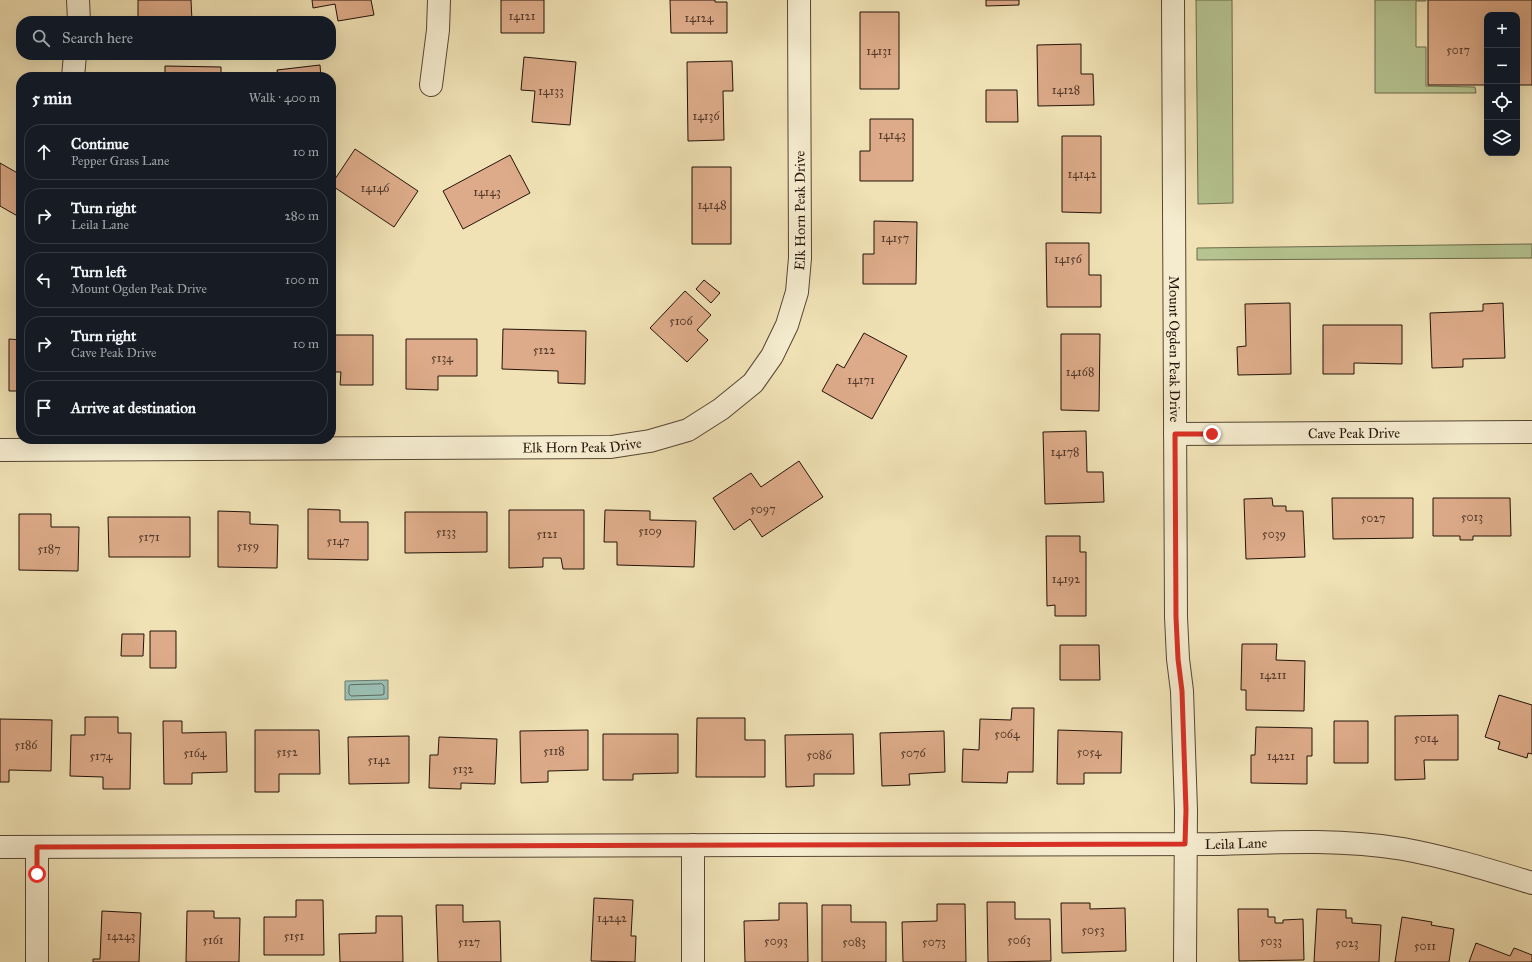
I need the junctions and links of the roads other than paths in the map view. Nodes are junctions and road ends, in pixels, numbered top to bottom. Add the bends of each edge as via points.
1 (78, 0) edge
2 (439, 0) edge
3 (799, 0) edge
4 (1173, 0) edge
5 (79, 16) edge
6 (75, 60) edge
7 (73, 72) edge
8 (432, 86) dead end
9 (1532, 432) edge
10 (1175, 434) junction
11 (0, 450) edge
12 (1185, 844) junction
13 (693, 845) junction
14 (0, 847) edge
15 (37, 847) junction
16 (1532, 883) edge
17 (37, 962) edge
18 (693, 962) edge
19 (1185, 962) edge

1 - 5 street
2 - 8 street
3 - 11 street, Elk Horn Peak Drive via 800,258 797,292 787,325 772,356 753,383 722,409 688,430 650,441 611,447
4 - 10 street, Mount Ogden Peak Drive
6 - 7 street
9 - 10 street, Cave Peak Drive
10 - 12 street, Mount Ogden Peak Drive via 1176,617 1182,691
12 - 13 street, Leila Lane
12 - 16 street, Leila Lane via 1333,843 1402,849 1463,862
12 - 19 street, Mount Ogden Peak Drive
13 - 15 street, Leila Lane
13 - 18 street
14 - 15 street, Leila Lane
15 - 17 street

